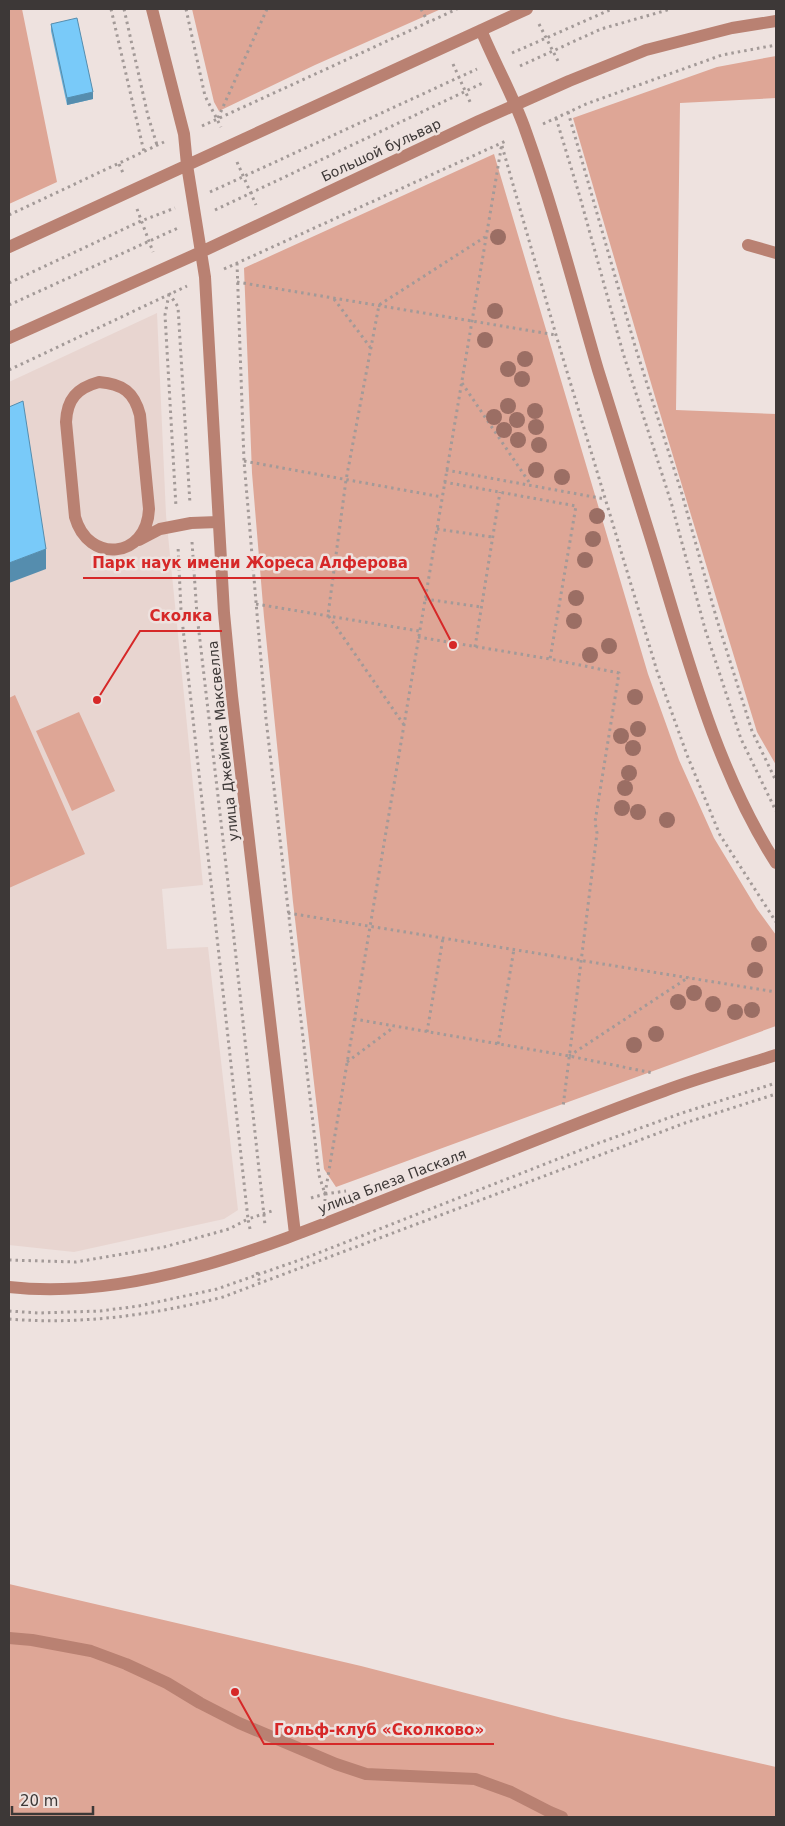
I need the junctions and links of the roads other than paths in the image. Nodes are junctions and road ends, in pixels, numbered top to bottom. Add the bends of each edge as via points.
1 (152, 9) edge
2 (531, 12) edge
3 (776, 21) edge
4 (481, 30) junction
5 (516, 105) junction
6 (187, 165) junction
7 (748, 245) dead end
8 (9, 247) edge
9 (201, 252) junction
10 (776, 253) edge
11 (9, 338) edge
12 (218, 522) junction
13 (137, 541) junction
14 (776, 863) edge
15 (776, 1055) edge
16 (296, 1234) junction
17 (9, 1287) edge
18 (9, 1638) edge
19 (562, 1817) edge

1 - 6 street, улица Джеймса Максвелла via 184,134
2 - 4 street
3 - 5 street, Большой бульвар via 732,28 646,50
4 - 5 street
4 - 6 street
5 - 9 street, Большой бульвар
5 - 14 street via 720,754 760,838
6 - 8 street
6 - 9 street, улица Джеймса Максвелла
7 - 10 street
9 - 11 street, Большой бульвар
9 - 12 street, улица Джеймса Максвелла
12 - 13 street via 160,528
12 - 16 street, улица Джеймса Максвелла via 232,696
13 - 13 street via 149,521 137,404 122,387 99,382 88,385 78,391 66,411 78,528 85,538 104,549 116,550
15 - 16 street, улица Блеза Паскаля via 664,1090
16 - 17 street, улица Блеза Паскаля via 207,1264 135,1282 68,1289
18 - 19 street via 91,1651 126,1664 168,1683 239,1723 366,1774 475,1779

